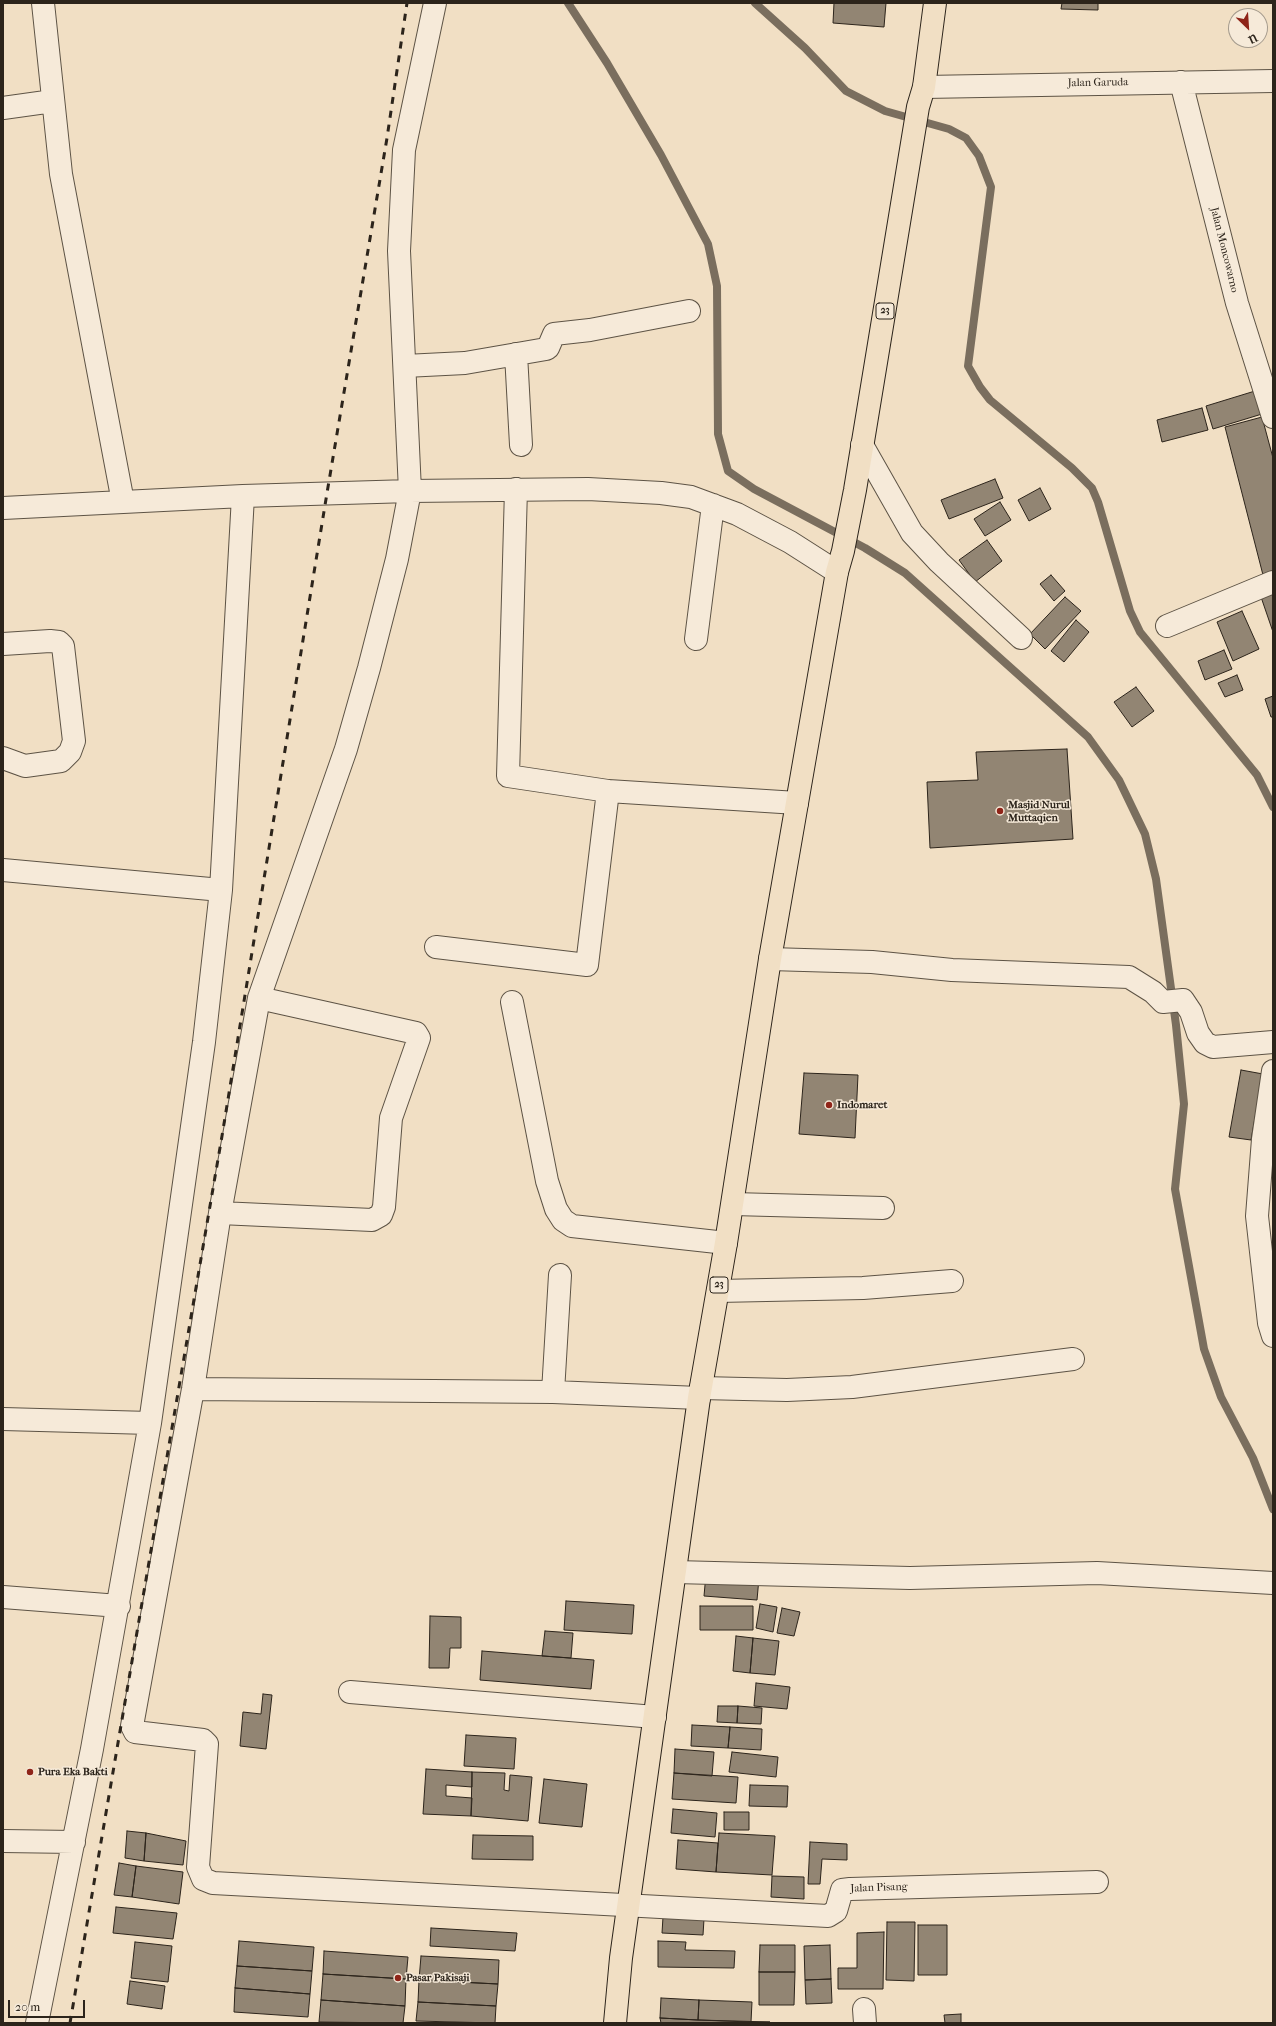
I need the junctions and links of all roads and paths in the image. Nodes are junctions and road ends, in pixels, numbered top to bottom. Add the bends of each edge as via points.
1 (43, 3) edge
2 (435, 3) edge
3 (935, 3) edge
4 (1273, 81) edge
5 (1181, 82) junction
6 (921, 97) junction
7 (53, 101) junction
8 (3, 108) edge
9 (688, 311) dead end
10 (516, 354) junction
11 (405, 366) junction
12 (1273, 417) edge
13 (522, 445) dead end
14 (862, 445) junction
15 (516, 489) junction
16 (410, 491) junction
17 (243, 496) junction
18 (123, 502) junction
19 (713, 505) junction
20 (3, 508) edge
21 (837, 572) junction
22 (1273, 582) edge
23 (1167, 626) dead end
24 (1021, 638) dead end
25 (696, 639) dead end
26 (3, 644) edge
27 (3, 758) edge
28 (608, 791) junction
29 (797, 803) junction
30 (3, 870) edge
31 (221, 890) junction
32 (436, 947) dead end
33 (770, 959) junction
34 (259, 998) junction
35 (512, 1002) dead end
36 (1273, 1042) edge
37 (1273, 1070) edge
38 (732, 1204) junction
39 (884, 1208) dead end
40 (220, 1213) junction
41 (726, 1243) junction
42 (560, 1275) dead end
43 (952, 1280) dead end
44 (718, 1291) junction
45 (1272, 1327) edge
46 (1073, 1359) dead end
47 (193, 1389) junction
48 (553, 1392) junction
49 (700, 1393) junction
50 (3, 1419) edge
51 (150, 1423) junction
52 (675, 1572) junction
53 (1273, 1584) edge
54 (3, 1597) edge
55 (119, 1606) junction
56 (350, 1692) dead end
57 (655, 1717) junction
58 (3, 1841) edge
59 (74, 1842) junction
60 (1097, 1882) dead end
61 (630, 1906) junction
62 (37, 2023) edge
63 (615, 2023) edge

1 - 7 street
2 - 11 street via 404,150 399,251
3 - 6 highway, 23
4 - 5 street, Jalan Garuda
5 - 6 street, Jalan Garuda
5 - 12 street, Jalan Moncowarno via 1237,303
6 - 14 highway, 23
7 - 8 street
7 - 18 street via 61,174
9 - 10 street via 590,330 554,334 548,348
10 - 11 street via 465,363
10 - 13 street
11 - 16 street
14 - 21 highway, 23
14 - 24 street via 912,533 939,562
15 - 16 street
15 - 19 street via 661,492 691,497
15 - 28 street via 508,776
16 - 17 street
16 - 34 street via 395,566 346,749
17 - 18 street
17 - 31 street
18 - 20 street
19 - 21 street via 737,514 790,542
19 - 25 street
21 - 29 highway, 23
22 - 23 street
26 - 27 street via 50,641 59,642 63,646 74,741 70,752 61,761 25,766
28 - 29 street
28 - 32 street via 587,965
29 - 33 highway, 23
30 - 31 street
31 - 51 street via 204,1042
33 - 36 street via 872,962 952,970 1129,977 1191,1012 1198,1033 1205,1043 1213,1047
33 - 38 highway, 23
34 - 40 street
34 - 40 street via 416,1033 419,1038 391,1118 384,1207 381,1215 372,1220
35 - 41 street via 547,1181 556,1209 563,1220 572,1226
37 - 45 street via 1262,1139 1257,1216
38 - 39 street
38 - 41 highway, 23
40 - 47 street
41 - 44 highway, 23
42 - 48 street
43 - 44 street via 863,1288
44 - 49 highway, 23
46 - 49 street via 852,1386
47 - 48 street
47 - 61 street via 132,1726 135,1732 203,1740 207,1744 198,1850 198,1867 203,1879 213,1883
48 - 49 street
49 - 52 highway, 23
50 - 51 street
51 - 55 street
52 - 53 street via 910,1578 1097,1573
52 - 57 highway, 23
54 - 55 street
55 - 59 street
56 - 57 street
57 - 61 highway, 23
58 - 59 street
59 - 62 street
60 - 61 street, Jalan Pisang via 842,1890 836,1911 828,1916
61 - 63 highway, 23 via 621,1958

